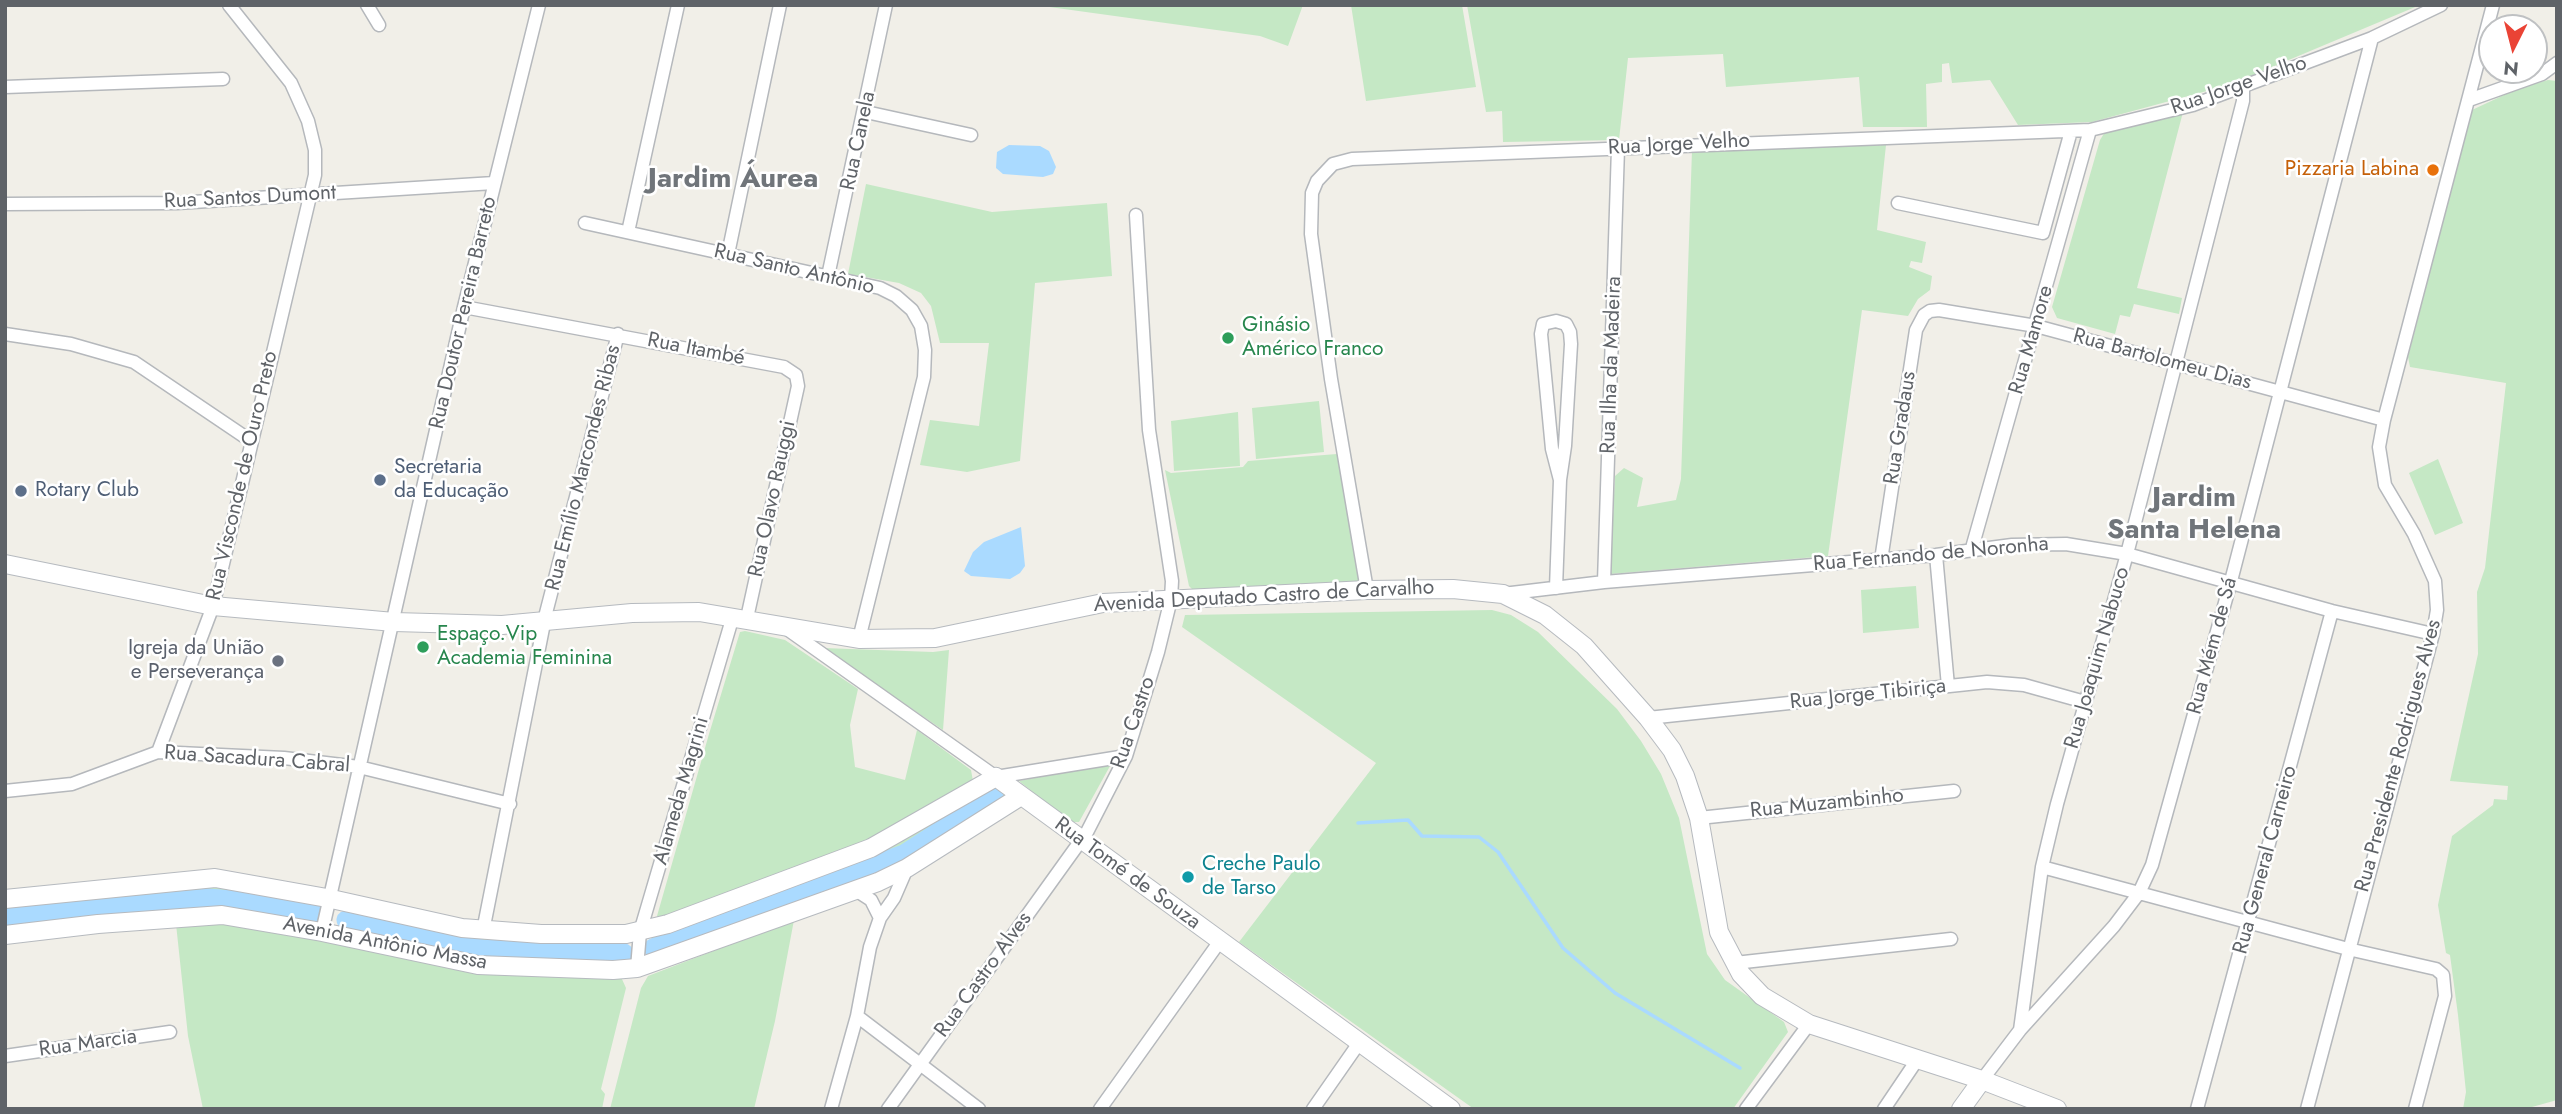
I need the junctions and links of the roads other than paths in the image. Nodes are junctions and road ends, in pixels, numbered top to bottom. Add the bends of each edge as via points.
1 (229, 5) edge
2 (367, 5) edge
3 (539, 5) edge
4 (678, 5) edge
5 (779, 5) edge
6 (886, 5) edge
7 (2441, 5) edge
8 (2493, 5) edge
9 (379, 25) dead end
10 (2372, 38) junction
11 (223, 79) dead end
12 (2514, 84) edge
13 (2244, 86) junction
14 (5, 87) edge
15 (2469, 100) junction
16 (866, 112) junction
17 (2090, 130) junction
18 (2071, 131) junction
19 (971, 135) dead end
20 (1618, 148) junction
21 (494, 183) junction
22 (311, 194) junction
23 (1898, 203) dead end
24 (5, 204) edge
25 (1136, 215) dead end
26 (584, 223) dead end
27 (628, 232) junction
28 (728, 254) junction
29 (828, 276) junction
30 (464, 307) junction
31 (1939, 310) joint
32 (2036, 327) junction
33 (5, 334) edge
34 (618, 334) junction
35 (2177, 364) junction
36 (798, 380) joint
37 (2278, 391) junction
38 (2384, 420) junction
39 (251, 441) junction
40 (1560, 480) junction
41 (1972, 548) junction
42 (2127, 554) junction
43 (1937, 555) junction
44 (1881, 560) junction
45 (5, 564) edge
46 (2231, 581) junction
47 (1604, 582) junction
48 (1556, 588) junction
49 (1367, 590) junction
50 (1503, 594) junction
51 (1171, 599) junction
52 (213, 606) junction
53 (2332, 611) junction
54 (740, 617) junction
55 (394, 622) junction
56 (545, 623) junction
57 (2433, 635) junction
58 (804, 636) junction
59 (859, 639) junction
60 (1948, 686) junction
61 (2085, 702) junction
62 (1648, 718) junction
63 (158, 752) junction
64 (1126, 756) junction
65 (359, 767) junction
66 (996, 777) junction
67 (1954, 790) dead end
68 (5, 791) edge
69 (1021, 796) junction
70 (510, 804) junction
71 (1699, 818) junction
72 (1081, 841) junction
73 (907, 867) junction
74 (2042, 867) junction
75 (854, 889) junction
76 (2139, 893) junction
77 (327, 898) junction
78 (5, 899) edge
79 (880, 918) junction
80 (2250, 922) junction
81 (483, 931) junction
82 (322, 932) junction
83 (640, 932) junction
84 (5, 935) edge
85 (1951, 939) dead end
86 (1220, 941) junction
87 (2348, 949) junction
88 (1735, 962) junction
89 (637, 968) junction
90 (857, 1016) junction
91 (1809, 1024) junction
92 (2020, 1030) junction
93 (170, 1032) dead end
94 (1359, 1043) junction
95 (5, 1056) edge
96 (1917, 1060) junction
97 (920, 1064) junction
98 (1982, 1080) junction
99 (831, 1109) edge
100 (888, 1109) edge
101 (979, 1109) edge
102 (1101, 1109) edge
103 (1312, 1109) edge
104 (1451, 1109) edge
105 (1746, 1109) edge
106 (1884, 1109) edge
107 (1961, 1109) edge
108 (2057, 1109) edge
109 (2197, 1109) edge
110 (2307, 1109) edge
111 (2414, 1109) edge

1 - 22 street, Rua Visconde de Ouro Preto via 291,83 308,121 315,150
2 - 9 street
3 - 21 street, Rua Doutor Pereira Barreto
4 - 27 street
5 - 28 street
6 - 16 street, Rua Canela
7 - 10 street, Rua Jorge Velho
8 - 15 street, Rua Presidente Rodrigues Alves
10 - 13 street, Rua Jorge Velho
10 - 37 street, Rua Mém de Sá
11 - 14 street
12 - 15 street
13 - 17 street, Rua Jorge Velho via 2193,105
13 - 35 street, Rua Joaquim Nabuco
15 - 38 street, Rua Presidente Rodrigues Alves
16 - 19 street
16 - 29 street, Rua Canela
17 - 18 street, Rua Jorge Velho
17 - 32 street, Rua Mamore
18 - 20 street, Rua Jorge Velho
18 - 23 street via 2043,233
20 - 47 street, Rua Ilha da Madeira
20 - 49 street, Rua Jorge Velho via 1352,159 1333,164 1317,181 1309,206 1311,234
21 - 22 street, Rua Santos Dumont
21 - 30 street, Rua Doutor Pereira Barreto
22 - 24 street, Rua Santos Dumont via 177,203
22 - 39 street, Rua Visconde de Ouro Preto
25 - 51 street, Rua Castro via 1149,430
26 - 27 street, Rua Santo Antônio
27 - 28 street, Rua Santo Antônio
28 - 29 street, Rua Santo Antônio
29 - 59 street, Rua Santo Antônio via 896,296 917,318 925,350 924,377
30 - 34 street, Rua Itambé
30 - 55 street, Rua Doutor Pereira Barreto
31 - 32 street, Rua Bartolomeu Dias
31 - 44 street, Rua Gradaus via 1924,315 1916,330
32 - 35 street, Rua Bartolomeu Dias
32 - 41 street, Rua Mamore
33 - 39 street via 71,344 134,362
34 - 36 street, Rua Itambé via 784,367
34 - 56 street, Rua Emílio Marcondes Ribas
35 - 37 street, Rua Bartolomeu Dias
35 - 42 street, Rua Joaquim Nabuco
36 - 54 street, Rua Olavo Rauggi
37 - 38 street, Rua Bartolomeu Dias
37 - 46 street, Rua Mém de Sá
38 - 57 street, Rua Presidente Rodrigues Alves via 2379,447 2385,485 2435,581
39 - 52 street, Rua Visconde de Ouro Preto
40 - 40 street via 1571,344 1566,324 1556,321 1543,324 1541,334 1552,449
40 - 48 street
41 - 42 street, Rua Fernando de Noronha via 2043,543
41 - 43 street, Rua Fernando de Noronha
42 - 46 street, Rua Fernando de Noronha
42 - 61 street, Rua Joaquim Nabuco
43 - 44 street, Rua Fernando de Noronha
43 - 60 street
44 - 47 street, Rua Fernando de Noronha
45 - 52 street, Avenida Deputado Castro de Carvalho
46 - 53 street, Rua Fernando de Noronha
46 - 76 street, Rua Mém de Sá via 2156,853
47 - 48 street, Rua Fernando de Noronha
48 - 50 street, Rua Fernando de Noronha
49 - 50 street, Avenida Deputado Castro de Carvalho via 1453,589
49 - 51 street, Avenida Deputado Castro de Carvalho
50 - 62 street, Avenida Deputado Castro de Carvalho via 1545,615 1584,646
51 - 59 street, Avenida Deputado Castro de Carvalho via 1078,607 934,638
51 - 64 street, Rua Castro
52 - 55 street, Avenida Deputado Castro de Carvalho
52 - 63 street, Rua Visconde de Ouro Preto
53 - 57 street, Rua Fernando de Noronha
53 - 80 street, Rua General Carneiro
54 - 56 street, Avenida Deputado Castro de Carvalho via 672,611
54 - 58 street, Avenida Deputado Castro de Carvalho
54 - 83 street, Alameda Magrini
55 - 56 street, Avenida Deputado Castro de Carvalho
55 - 65 street, Rua Doutor Pereira Barreto
56 - 70 street, Rua Emílio Marcondes Ribas
57 - 87 street, Rua Presidente Rodrigues Alves
58 - 59 street, Avenida Deputado Castro de Carvalho
58 - 66 street, Rua Tomé de Souza
60 - 61 street, Rua Jorge Tibiriça via 2007,683
60 - 62 street, Rua Jorge Tibiriça
61 - 74 street, Rua Joaquim Nabuco
62 - 71 street, Avenida Deputado Castro de Carvalho via 1672,750
63 - 65 street, Rua Sacadura Cabral
63 - 68 street, Rua Sacadura Cabral via 72,784
64 - 66 street
64 - 72 street, Rua Castro
65 - 70 street, Rua Sacadura Cabral
65 - 77 street, Rua Doutor Pereira Barreto
66 - 69 street, Rua Tomé de Souza
66 - 83 street, Avenida Antônio Massa via 871,848
67 - 71 street, Rua Muzambinho
69 - 72 street, Rua Tomé de Souza
69 - 73 street, Avenida Antônio Massa
70 - 81 street, Rua Emílio Marcondes Ribas
71 - 88 street, Avenida Deputado Castro de Carvalho via 1720,932
72 - 86 street, Rua Tomé de Souza
72 - 97 street, Rua Castro Alves
73 - 75 street, Avenida Antônio Massa
73 - 79 street
74 - 76 street
74 - 92 street, Rua Joaquim Nabuco
75 - 79 street via 871,900
75 - 89 street, Avenida Antônio Massa
76 - 80 street
76 - 92 street, Rua Mém de Sá
77 - 78 street, Avenida Antônio Massa via 215,878
77 - 81 street, Avenida Antônio Massa
77 - 82 street, Rua Doutor Pereira Barreto
79 - 90 street
80 - 87 street
80 - 109 street, Rua General Carneiro
81 - 83 street, Avenida Antônio Massa
82 - 84 street, Avenida Antônio Massa via 210,915
82 - 89 street, Avenida Antônio Massa via 478,965
83 - 89 street, Alameda Magrini
85 - 88 street
86 - 94 street, Rua Tomé de Souza
86 - 102 street
87 - 110 street, Rua Presidente Rodrigues Alves
87 - 111 street via 2436,969 2445,982 2438,1027
88 - 91 street, Avenida Deputado Castro de Carvalho via 1762,996
90 - 97 street
90 - 99 street
91 - 96 street, Avenida Deputado Castro de Carvalho
91 - 105 street
92 - 98 street, Rua Mém de Sá
93 - 95 street, Rua Marcia
94 - 103 street
94 - 104 street, Rua Tomé de Souza
96 - 98 street, Avenida Deputado Castro de Carvalho
96 - 106 street
97 - 100 street, Rua Castro Alves
97 - 101 street
98 - 107 street
98 - 108 street, Avenida Deputado Castro de Carvalho

